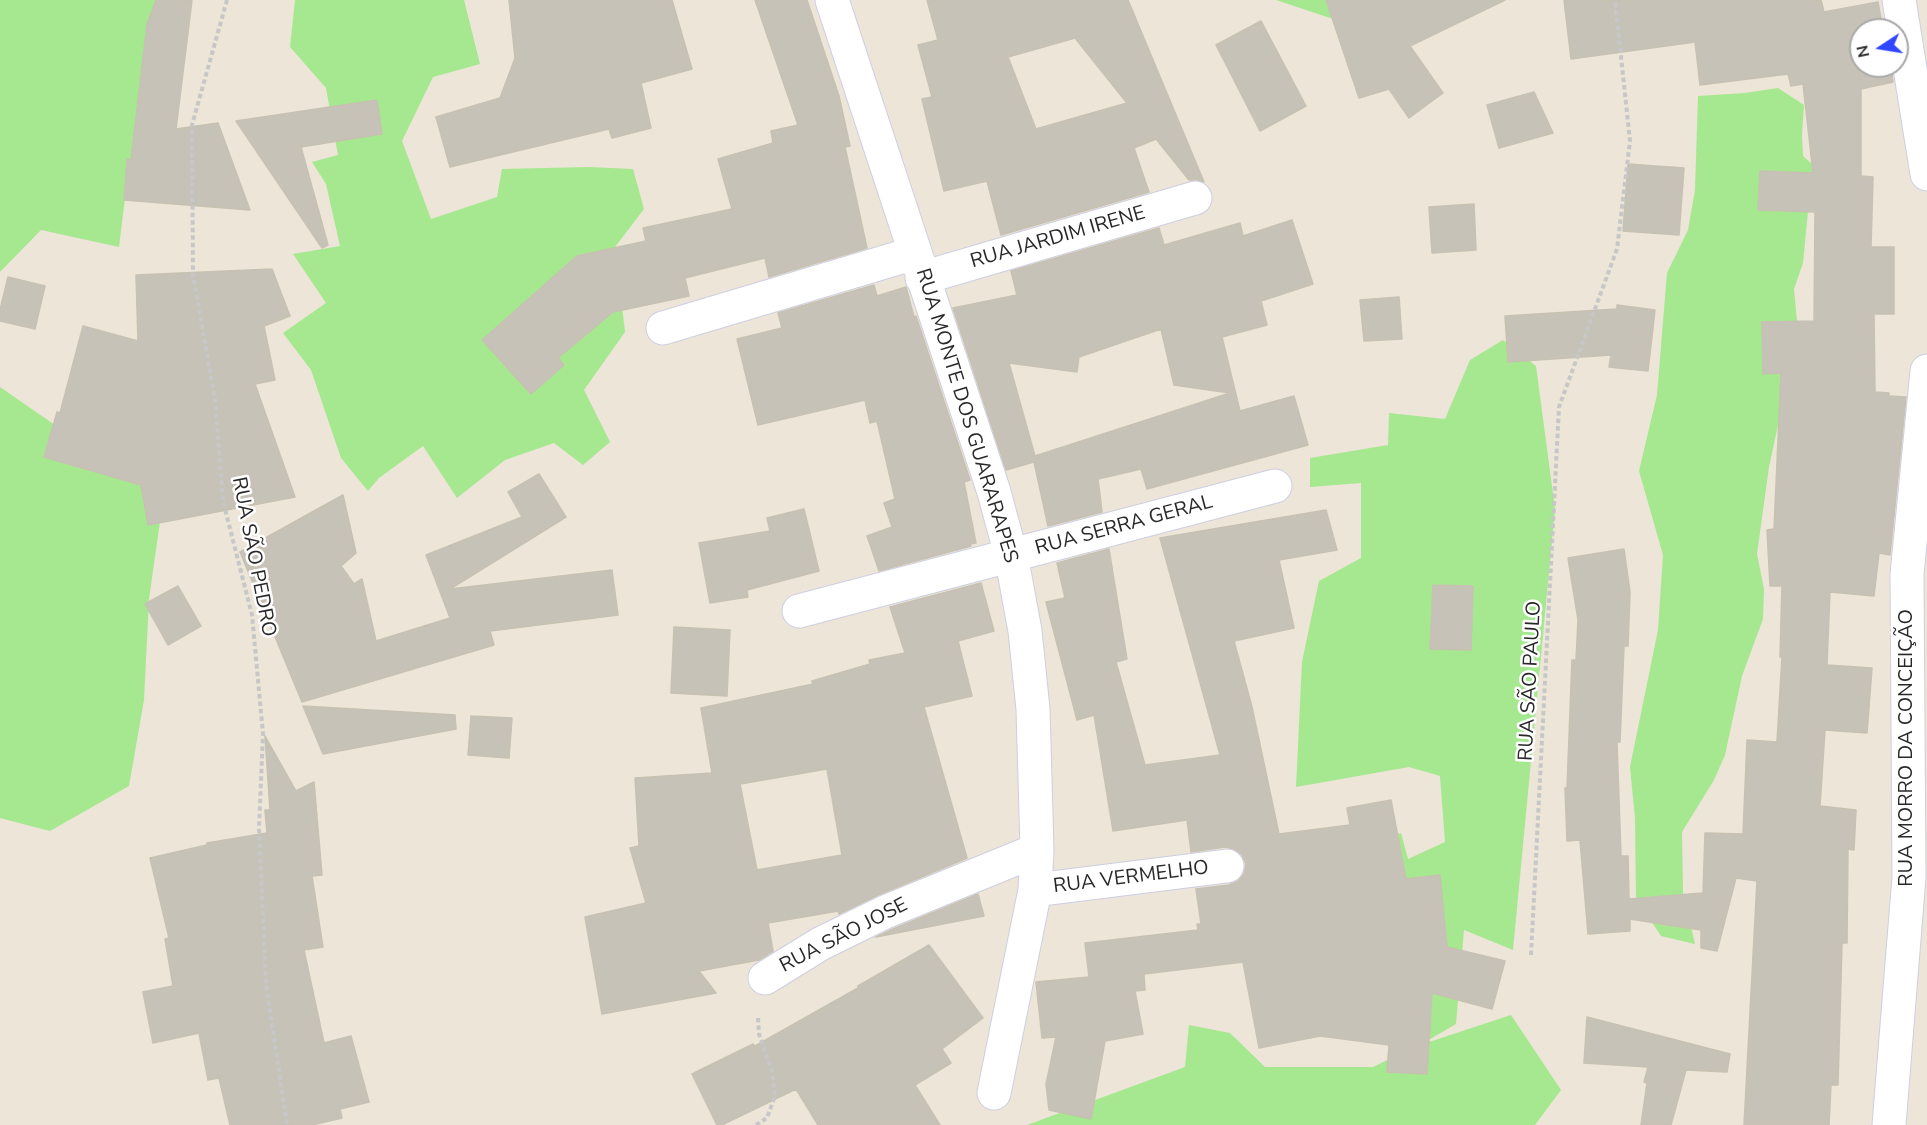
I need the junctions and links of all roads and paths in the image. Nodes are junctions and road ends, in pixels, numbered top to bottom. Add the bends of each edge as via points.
1 (227, 0) edge
2 (832, 0) edge
3 (1615, 0) edge
4 (1899, 0) edge
5 (1927, 174) edge
6 (1195, 198) dead end
7 (919, 266) junction
8 (663, 328) dead end
9 (1927, 371) edge
10 (1275, 486) dead end
11 (1011, 555) junction
12 (1917, 574) edge
13 (799, 611) dead end
14 (1037, 850) junction
15 (1227, 866) dead end
16 (1918, 877) edge
17 (1035, 890) junction
18 (1531, 955) dead end
19 (765, 978) joint
20 (994, 1093) dead end
21 (287, 1125) edge
22 (756, 1125) edge
23 (1890, 1125) edge

1 - 21 path, RUA SÃO PEDRO via 192,125 193,275 214,400 223,501 252,615 263,734 259,828 266,984
2 - 7 street, RUA MONTE DOS GUARARAPES
3 - 18 path, RUA SÃO PAULO via 1630,141 1617,249 1559,407
4 - 5 street
6 - 7 street, RUA JARDIM IRENE
7 - 8 street, RUA JARDIM IRENE
7 - 11 street, RUA MONTE DOS GUARARAPES
9 - 12 street, RUA MORRO DA CONCEIÇÃO
10 - 11 street, RUA SERRA GERAL
11 - 13 street, RUA SERRA GERAL
11 - 14 street, RUA MONTE DOS GUARARAPES via 1025,631 1033,709
12 - 16 street, RUA MORRO DA CONCEIÇÃO
14 - 17 street, RUA MONTE DOS GUARARAPES
14 - 19 street, RUA SÃO JOSE via 885,912 820,944
15 - 17 street, RUA VERMELHO
16 - 23 street, RUA MORRO DA CONCEIÇÃO
17 - 20 street, RUA MONTE DOS GUARARAPES
19 - 22 path, RUA SÃO JOSE via 757,994 759,1034 772,1072 775,1096 767,1118

